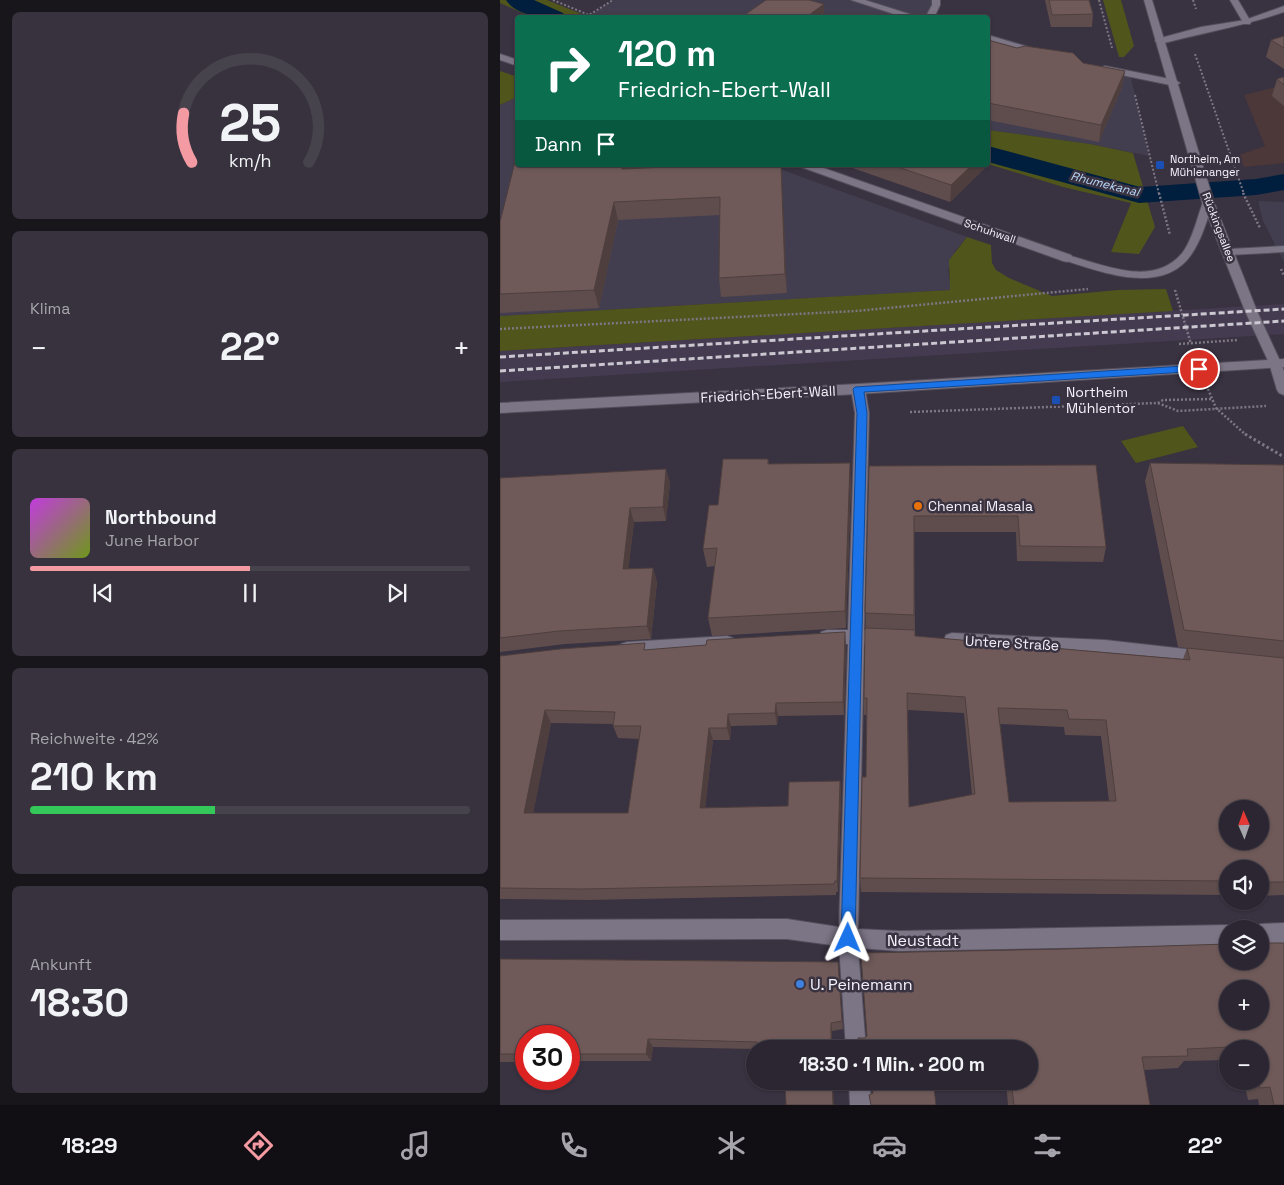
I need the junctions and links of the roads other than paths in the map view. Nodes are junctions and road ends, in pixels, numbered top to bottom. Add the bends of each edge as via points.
1 (855, 0) edge
2 (936, 0) edge
3 (1148, 0) edge
4 (1234, 0) edge
5 (1284, 9) edge
6 (908, 15) edge
7 (930, 15) edge
8 (1247, 22) junction
9 (990, 39) edge
10 (1160, 41) junction
11 (500, 57) edge
12 (1053, 57) edge
13 (515, 62) edge
14 (1097, 68) edge
15 (1174, 83) junction
16 (811, 167) edge
17 (1208, 202) junction
18 (1284, 249) edge
19 (1229, 252) junction
20 (1067, 258) joint
21 (1279, 363) edge
22 (858, 389) junction
23 (1284, 390) edge
24 (500, 408) edge
25 (855, 636) junction
26 (902, 637) edge
27 (807, 638) edge
28 (940, 639) edge
29 (739, 643) edge
30 (614, 650) edge
31 (1218, 660) edge
32 (500, 930) edge
33 (1269, 934) edge
34 (1284, 934) edge
35 (1219, 935) edge
36 (848, 938) junction
37 (855, 1040) edge
38 (860, 1090) edge
39 (861, 1105) edge

1 - 6 street
2 - 7 street
3 - 10 street, Rückingsallee
4 - 8 lane
5 - 8 street
8 - 10 street
9 - 12 street
10 - 15 street, Rückingsallee
11 - 13 street
14 - 15 street
15 - 17 street, Rückingsallee
16 - 20 street, Schuhwall
17 - 19 street, Rückingsallee
17 - 20 lane, Schuhwall via 1187,254 1178,265 1155,274 1121,274
18 - 19 lane
19 - 21 street, Rückingsallee via 1250,311
21 - 22 street, Friedrich-Ebert-Wall
21 - 23 street, Rückingsallee
22 - 24 street, Friedrich-Ebert-Wall
22 - 25 street via 862,413
25 - 26 street
25 - 27 street
25 - 36 street
28 - 31 street, Untere Straße via 1105,647
29 - 30 street
32 - 36 street, Neustadt via 787,929
33 - 34 street
35 - 36 street, Neustadt via 899,941
36 - 37 street
38 - 39 street

